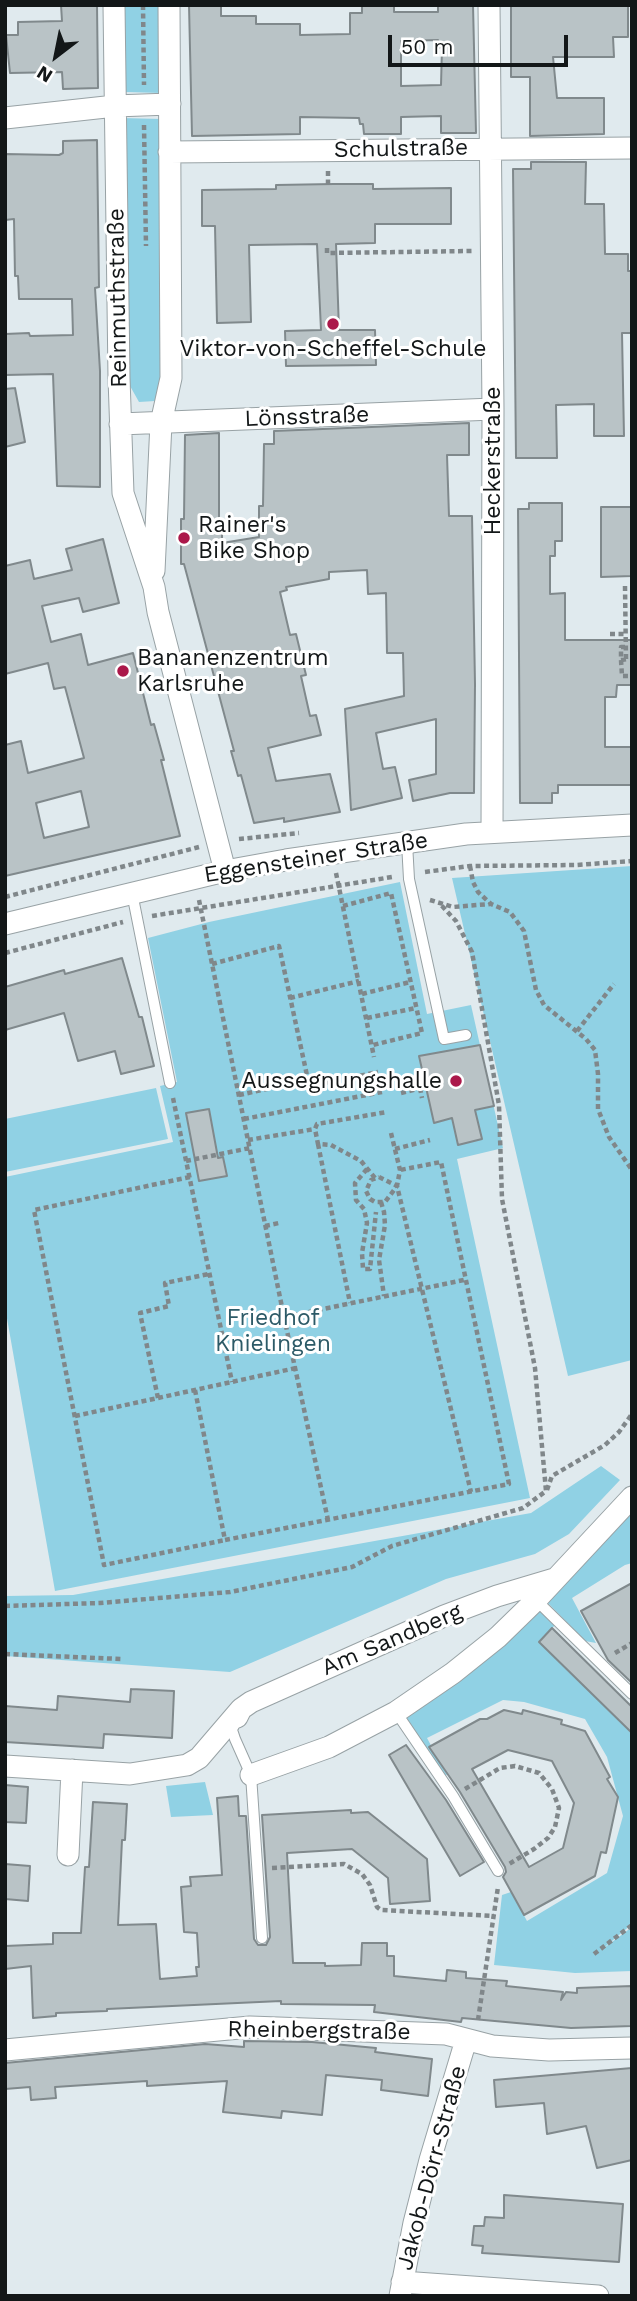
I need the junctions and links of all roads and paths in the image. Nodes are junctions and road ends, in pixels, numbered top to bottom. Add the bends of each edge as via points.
1 (114, 5) edge
2 (169, 5) edge
3 (489, 5) edge
4 (170, 104) junction
5 (115, 106) junction
6 (5, 118) edge
7 (490, 148) junction
8 (632, 148) edge
9 (169, 152) junction
10 (328, 173) dead end
11 (117, 182) junction
12 (169, 183) junction
13 (328, 184) dead end
14 (327, 248) dead end
15 (491, 249) junction
16 (493, 409) junction
17 (160, 422) junction
18 (120, 424) junction
19 (625, 586) dead end
20 (153, 587) junction
21 (610, 634) dead end
22 (623, 659) junction
23 (630, 676) dead end
24 (632, 825) edge
25 (492, 832) junction
26 (407, 843) junction
27 (332, 854) junction
28 (632, 861) edge
29 (470, 866) junction
30 (225, 871) junction
31 (409, 876) junction
32 (194, 878) junction
33 (339, 885) junction
34 (132, 893) junction
35 (491, 904) junction
36 (441, 905) junction
37 (343, 906) junction
38 (201, 907) junction
39 (139, 918) junction
40 (5, 923) edge
41 (5, 953) edge
42 (212, 964) junction
43 (359, 981) junction
44 (410, 982) junction
45 (614, 984) dead end
46 (362, 994) junction
47 (290, 998) junction
48 (416, 1008) junction
49 (367, 1018) junction
50 (577, 1031) junction
51 (466, 1035) dead end
52 (373, 1045) junction
53 (374, 1057) dead end
54 (378, 1072) dead end
55 (308, 1080) junction
56 (170, 1083) joint
57 (382, 1092) dead end
58 (401, 1093) dead end
59 (239, 1095) junction
60 (422, 1098) dead end
61 (387, 1112) dead end
62 (244, 1119) junction
63 (315, 1129) junction
64 (391, 1133) dead end
65 (248, 1140) junction
66 (430, 1140) dead end
67 (318, 1144) junction
68 (250, 1148) junction
69 (395, 1149) junction
70 (186, 1160) junction
71 (368, 1169) junction
72 (400, 1170) junction
73 (632, 1170) edge
74 (190, 1177) junction
75 (374, 1178) junction
76 (397, 1186) junction
77 (381, 1202) junction
78 (364, 1209) junction
79 (376, 1212) junction
80 (384, 1212) junction
81 (279, 1223) dead end
82 (265, 1226) junction
83 (370, 1269) junction
84 (379, 1269) junction
85 (209, 1274) junction
86 (464, 1280) junction
87 (422, 1289) junction
88 (384, 1296) junction
89 (350, 1303) junction
90 (284, 1317) junction
91 (296, 1368) junction
92 (232, 1382) junction
93 (195, 1390) junction
94 (158, 1398) junction
95 (632, 1414) edge
96 (75, 1416) junction
97 (547, 1491) junction
98 (471, 1492) junction
99 (632, 1497) edge
100 (328, 1520) junction
101 (225, 1540) junction
102 (556, 1579) junction
103 (537, 1600) junction
104 (5, 1606) edge
105 (5, 1654) edge
106 (121, 1659) dead end
107 (632, 1694) edge
108 (397, 1712) junction
109 (239, 1713) junction
110 (5, 1766) edge
111 (72, 1770) junction
112 (251, 1775) junction
113 (453, 1796) junction
114 (68, 1855) dead end
115 (256, 1869) junction
116 (498, 1871) junction
117 (494, 1916) junction
118 (632, 1925) edge
119 (262, 1938) dead end
120 (594, 1954) dead end
121 (470, 2041) junction
122 (632, 2048) edge
123 (5, 2050) edge
124 (401, 2289) edge
125 (598, 2296) edge

1 - 5 street, Reinmuthstraße
2 - 4 street, Reinmuthstraße
3 - 7 street, Heckerstraße
4 - 5 street
4 - 9 street, Reinmuthstraße
5 - 6 street
5 - 11 street, Reinmuthstraße
7 - 8 street, Schulstraße
7 - 9 street, Schulstraße
7 - 15 street, Heckerstraße
9 - 12 street, Reinmuthstraße
10 - 13 path
11 - 12 path
11 - 18 street, Reinmuthstraße
12 - 17 street, Reinmuthstraße via 171,377
14 - 15 path via 327,253
15 - 16 street, Heckerstraße
16 - 17 street, Lönsstraße
16 - 25 street, Heckerstraße
17 - 18 street, Lönsstraße
17 - 20 street, Reinmuthstraße
18 - 20 street, Reinmuthstraße via 123,494
19 - 22 path via 627,648
20 - 30 street, Reinmuthstraße
21 - 22 path via 627,634 627,659
22 - 23 path via 622,676
24 - 25 street, Eggensteiner Straße
25 - 26 street, Eggensteiner Straße
26 - 27 street, Eggensteiner Straße
26 - 31 lane
27 - 30 street, Eggensteiner Straße
27 - 33 path
28 - 29 path
29 - 31 path
29 - 35 path via 478,892
30 - 32 street, Eggensteiner Straße
31 - 33 path
31 - 36 path via 421,894
31 - 51 lane via 444,1039
32 - 34 street, Eggensteiner Straße
32 - 38 path
33 - 37 path
33 - 38 path
34 - 39 lane
34 - 40 street, Eggensteiner Straße
35 - 36 path
35 - 50 path via 517,919 524,931 536,990 544,1004
36 - 97 path via 456,921 472,952 499,1105 502,1199 535,1368
37 - 43 path
37 - 44 path via 391,893
38 - 39 path
38 - 42 path
39 - 41 path
39 - 56 lane
42 - 47 path via 279,946
42 - 59 path
43 - 46 path
43 - 47 path
44 - 46 path
44 - 48 path
45 - 50 path
46 - 49 path
47 - 55 path
48 - 49 path
48 - 52 path via 422,1033
49 - 52 path
50 - 73 path via 595,1050 598,1109 609,1137
52 - 53 path
54 - 55 path via 311,1086
55 - 59 path
56 - 70 path
57 - 62 path
58 - 60 path via 423,1088
59 - 62 path
61 - 63 path via 317,1124
62 - 65 path
63 - 65 path
63 - 67 path
64 - 69 path
65 - 68 path
66 - 69 path
67 - 71 path via 331,1145
67 - 89 path
68 - 70 path
68 - 82 path
69 - 72 path
70 - 74 path
71 - 75 path
71 - 78 path via 355,1183 356,1200
72 - 76 path
72 - 86 path via 441,1161
74 - 85 path
74 - 96 path via 34,1210
75 - 76 path via 383,1177
75 - 77 path via 366,1191 370,1199
76 - 77 path via 389,1199
76 - 87 path
77 - 80 path
78 - 79 path
78 - 83 path via 368,1223 363,1269
79 - 80 path
79 - 83 path
80 - 84 path
81 - 82 path
82 - 90 path
83 - 84 path
84 - 88 path
85 - 92 path
85 - 94 path via 165,1283 169,1306 140,1313
86 - 87 path
86 - 98 path via 509,1484
87 - 88 path
87 - 98 path
88 - 89 path
89 - 90 path
90 - 91 path
91 - 92 path
91 - 100 path
92 - 93 path
93 - 94 path
93 - 101 path
94 - 96 path
95 - 97 path via 605,1445 552,1476
96 - 101 path via 104,1565
97 - 104 path via 523,1508 392,1546 352,1567 230,1591
98 - 100 path
99 - 102 street, Am Sandberg
100 - 101 path
102 - 103 street, Am Sandberg
102 - 109 street, Am Sandberg via 444,1616 310,1675
103 - 107 lane
103 - 108 street, Am Sandberg via 453,1674
105 - 106 path
108 - 112 street, Am Sandberg via 329,1747
108 - 113 lane
109 - 111 street via 199,1758 187,1765 130,1774
109 - 112 lane via 232,1730
110 - 111 street
111 - 114 street
112 - 115 lane
113 - 116 lane
113 - 116 path via 500,1768 515,1766 539,1773 552,1789 559,1808 548,1838
115 - 117 path via 344,1864 362,1874 381,1910
115 - 119 lane
116 - 117 path
117 - 121 path
118 - 120 path
121 - 122 street, Rheinbergstraße via 549,2050
121 - 123 street, Rheinbergstraße via 446,2034 250,2027
121 - 124 street, Jakob-Dörr-Straße via 430,2160
124 - 125 street

